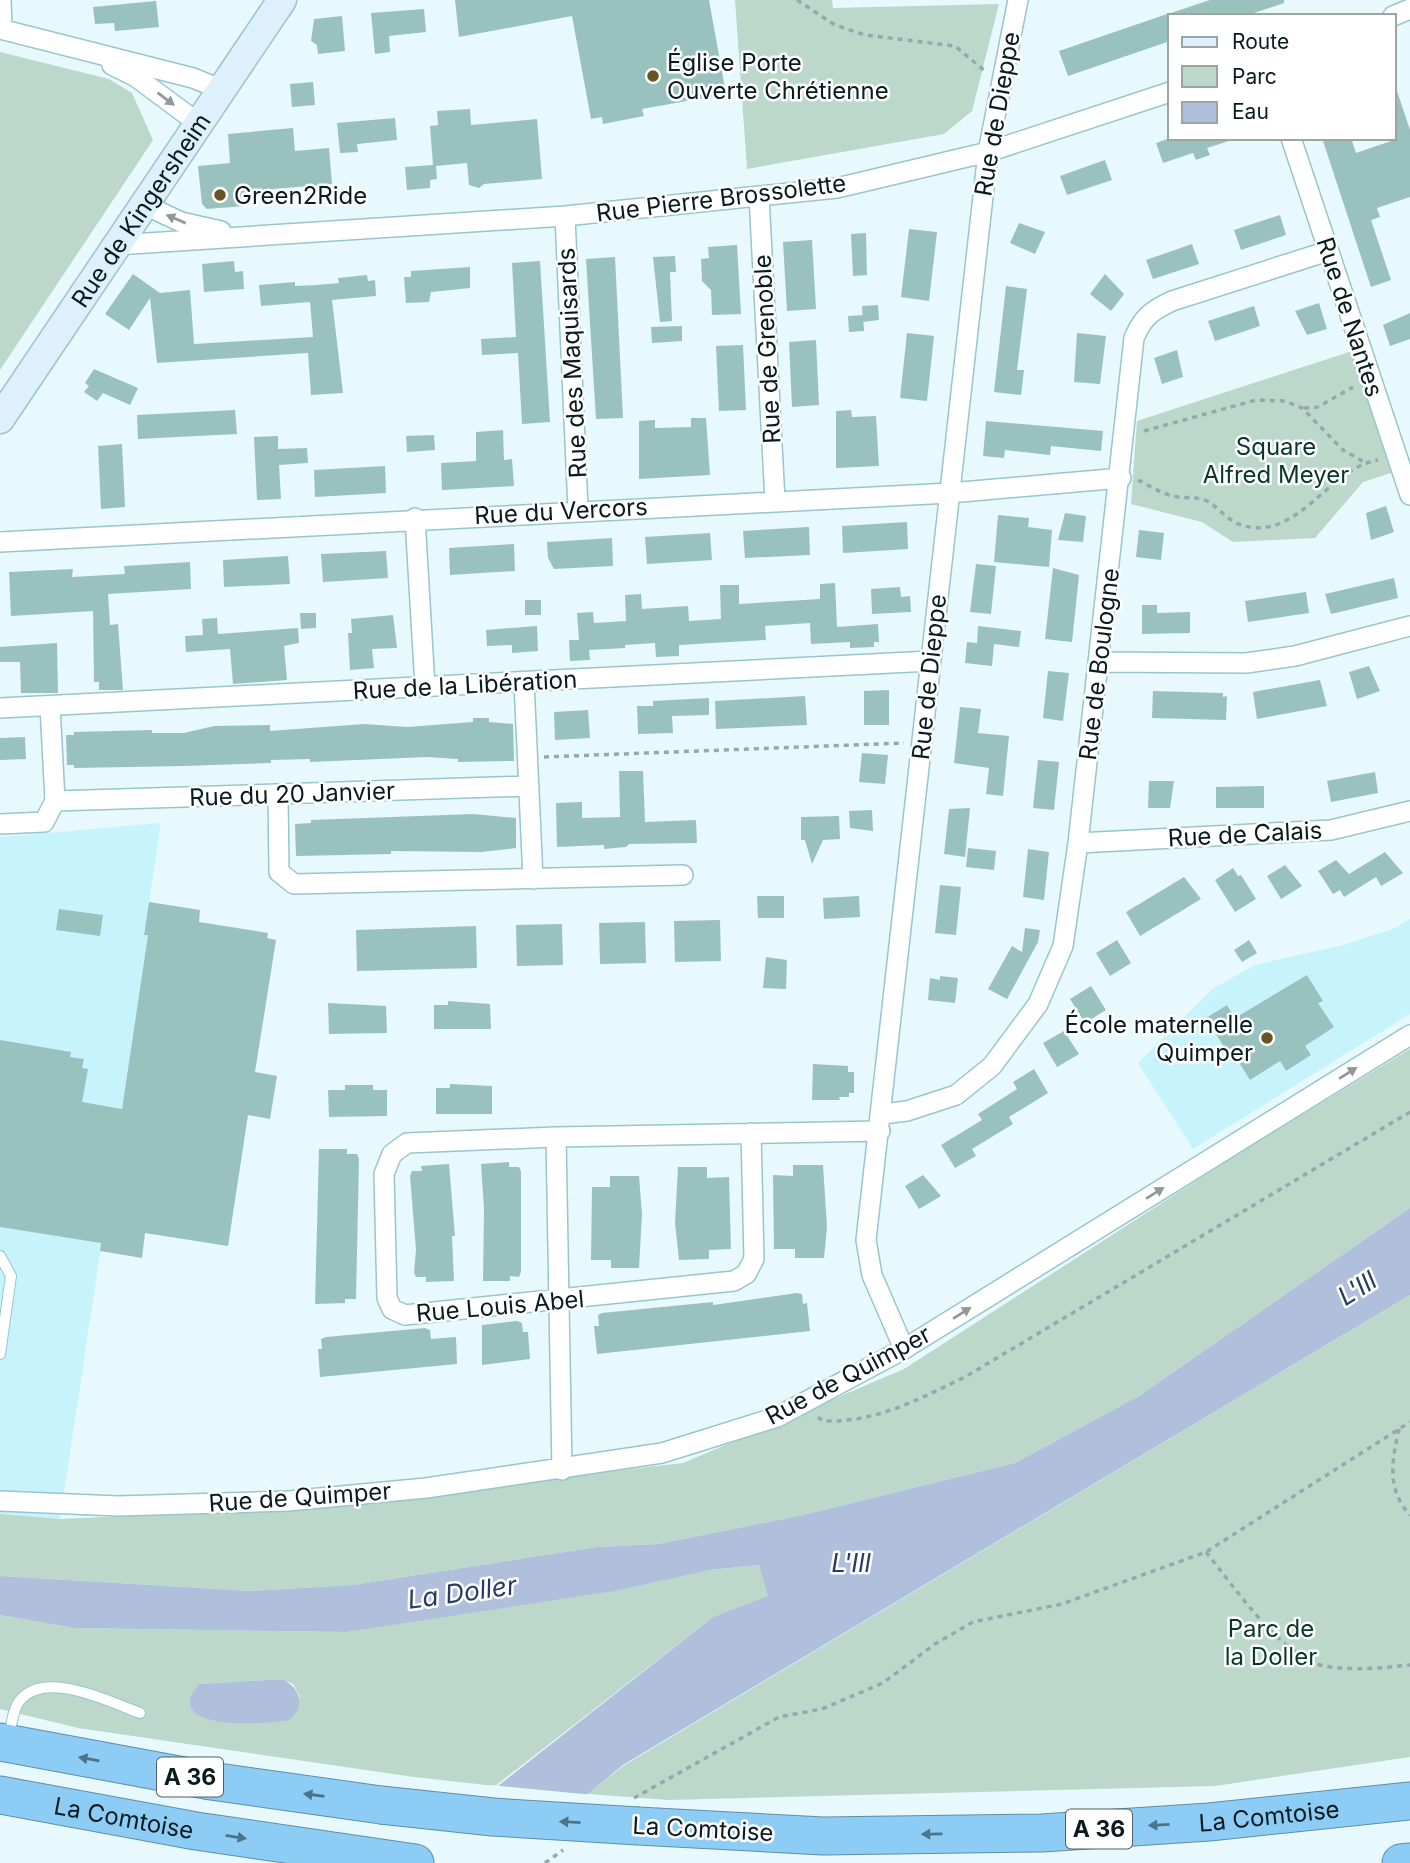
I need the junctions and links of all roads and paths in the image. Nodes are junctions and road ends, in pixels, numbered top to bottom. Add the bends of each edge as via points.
1 (1, 0) edge
2 (282, 0) edge
3 (797, 0) edge
4 (1018, 0) edge
5 (1, 29) edge
6 (89, 54) junction
7 (1002, 77) junction
8 (220, 89) junction
9 (1168, 93) edge
10 (198, 123) junction
11 (1292, 140) edge
12 (988, 152) junction
13 (759, 196) junction
14 (143, 204) junction
15 (565, 216) junction
16 (260, 236) junction
17 (116, 245) junction
18 (1328, 251) junction
19 (1370, 376) junction
20 (1301, 408) junction
21 (0, 419) edge
22 (1125, 436) junction
23 (1397, 457) junction
24 (1364, 462) junction
25 (1121, 474) junction
26 (950, 493) junction
27 (1410, 495) edge
28 (775, 501) junction
29 (578, 509) junction
30 (415, 518) junction
31 (0, 542) edge
32 (1410, 626) edge
33 (931, 661) junction
34 (1099, 662) junction
35 (524, 682) junction
36 (425, 687) junction
37 (50, 706) junction
38 (0, 708) edge
39 (922, 743) junction
40 (528, 756) junction
41 (528, 786) junction
42 (278, 794) junction
43 (55, 801) junction
44 (1410, 811) edge
45 (0, 824) edge
46 (1078, 843) junction
47 (683, 875) dead end
48 (533, 878) junction
49 (1410, 1034) edge
50 (1410, 1112) edge
51 (881, 1123) junction
52 (751, 1133) junction
53 (556, 1137) junction
54 (0, 1256) edge
55 (559, 1301) junction
56 (904, 1349) junction
57 (0, 1353) edge
58 (804, 1403) junction
59 (1410, 1422) edge
60 (1399, 1429) junction
61 (562, 1470) junction
62 (0, 1501) edge
63 (1410, 1515) edge
64 (1206, 1552) junction
65 (1410, 1665) edge
66 (141, 1713) dead end
67 (4, 1743) edge
68 (0, 1795) edge
69 (1410, 1801) edge
70 (634, 1813) junction
71 (566, 1847) dead end
72 (1410, 1862) edge
73 (415, 1863) edge
74 (545, 1863) edge
75 (1401, 1863) edge

1 - 5 street
2 - 8 main road, Rue de Kingersheim
3 - 7 path via 835,25 865,35 955,46 982,71
4 - 7 street, Rue de Dieppe
5 - 6 street
6 - 8 street
6 -> 10 street via 136,77
7 - 12 street, Rue de Dieppe
8 - 10 main road, Rue de Kingersheim
9 - 12 street, Rue Pierre Brossolette
10 - 14 main road, Rue de Kingersheim
11 - 18 street, Rue de Nantes
12 - 13 street, Rue Pierre Brossolette via 837,188
12 - 26 street, Rue de Dieppe
13 - 15 street, Rue Pierre Brossolette
13 - 28 street, Rue de Grenoble
16 -> 14 street, Rue Pierre Brossolette via 205,229
14 - 17 main road, Rue de Kingersheim
15 - 16 street, Rue Pierre Brossolette
15 - 29 street, Rue des Maquisards
16 - 17 street, Rue Pierre Brossolette
17 - 21 main road, Rue de Kingersheim
18 - 19 street, Rue de Nantes
18 - 22 street, Rue de Boulogne via 1148,312 1134,338
19 - 20 path via 1331,401
19 - 23 street, Rue de Nantes
20 - 22 path via 1285,401 1256,400
20 - 24 path via 1343,450
22 - 25 street, Rue de Boulogne
23 - 24 path
23 - 27 street, Rue de Nantes
24 - 25 path via 1293,516 1256,527 1240,524 1209,502 1166,495
25 - 26 street, Rue du Vercors
25 - 34 street, Rue de Boulogne
26 - 28 street, Rue du Vercors
26 - 33 street, Rue de Dieppe
28 - 29 street, Rue du Vercors
29 - 30 street, Rue du Vercors
30 - 31 street, Rue du Vercors
30 - 36 street
32 - 34 street via 1295,656 1246,663
33 - 35 street, Rue de la Libération
33 - 39 street, Rue de Dieppe
34 - 46 street, Rue de Boulogne
35 - 36 street, Rue de la Libération
35 - 40 street
36 - 37 street, Rue de la Libération
37 - 38 street, Rue de la Libération
37 - 43 street
39 - 40 path
39 - 51 street, Rue de Dieppe
40 - 41 street
41 - 42 street, Rue du 20 Janvier
41 - 48 street
42 - 43 street, Rue du 20 Janvier
42 - 48 street via 279,872 294,884
43 - 45 street via 44,822
44 - 46 street, Rue de Calais via 1331,830
46 - 51 street, Rue de Boulogne via 1063,946 1038,1004 1019,1033 992,1066 956,1095
47 - 48 street
56 -> 49 street, Rue de Quimper
50 - 58 path via 965,1377 892,1412 850,1422 823,1421
51 - 52 street, Rue de Boulogne
51 - 56 street, Rue de Dieppe via 866,1253
52 - 53 street, Rue de Boulogne
52 - 55 street, Rue Louis Abel via 754,1259 746,1274 734,1281
53 - 55 street
53 - 55 street, Rue Louis Abel via 407,1143 392,1154 384,1174 387,1298 392,1309 405,1315
54 - 57 lane via 11,1276
55 - 61 street
56 - 58 street, Rue de Quimper
58 - 61 street, Rue de Quimper via 777,1418 662,1453
59 - 60 path
60 - 63 path via 1391,1465 1394,1485
60 - 64 path
61 - 62 street, Rue de Quimper via 288,1501 118,1506
64 - 65 path via 1291,1650 1322,1665 1369,1670
64 - 70 path via 1062,1604 973,1622 883,1683 822,1709 779,1717
66 - 67 lane via 80,1691 51,1687 31,1691 17,1705
70 -> 67 highway, La Comtoise / A 36, bridge via 493,1817 382,1805 211,1781
68 -> 73 highway, La Comtoise / A 36
69 -> 70 highway, La Comtoise / A 36 via 1209,1822 1042,1832 823,1836
71 - 74 path
72 - 75 highway

